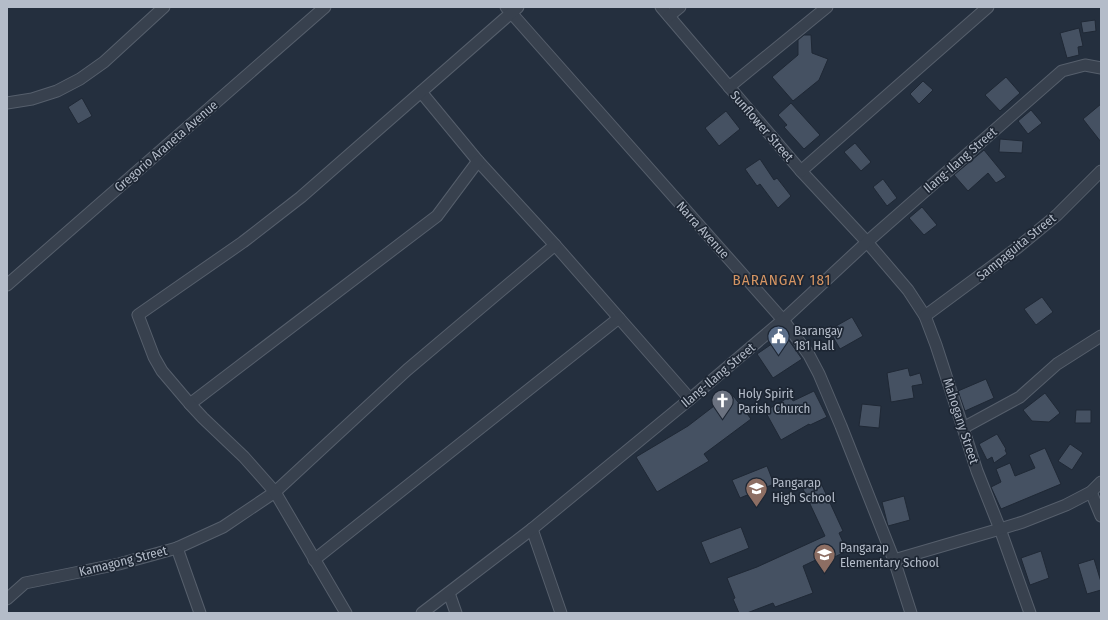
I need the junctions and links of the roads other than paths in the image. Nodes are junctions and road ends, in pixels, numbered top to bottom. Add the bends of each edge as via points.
1 (164, 7) edge
2 (325, 7) edge
3 (661, 7) edge
4 (680, 7) edge
5 (827, 7) edge
6 (988, 7) edge
7 (512, 9) edge
8 (669, 16) junction
9 (1101, 68) edge
10 (729, 87) junction
11 (421, 92) junction
12 (7, 103) edge
13 (478, 161) junction
14 (801, 171) junction
15 (1101, 171) edge
16 (867, 242) junction
17 (555, 245) junction
18 (7, 285) edge
19 (925, 316) junction
20 (619, 318) junction
21 (783, 320) junction
22 (1101, 336) edge
23 (690, 399) junction
24 (190, 404) junction
25 (963, 428) junction
26 (1101, 482) edge
27 (275, 492) junction
28 (1091, 492) junction
29 (1101, 516) edge
30 (532, 529) junction
31 (1000, 529) junction
32 (177, 548) junction
33 (314, 560) junction
34 (894, 560) junction
35 (449, 593) junction
36 (7, 600) edge
37 (200, 613) edge
38 (346, 613) edge
39 (422, 613) edge
40 (456, 613) edge
41 (561, 613) edge
42 (911, 613) edge
43 (1030, 613) edge

1 - 12 street via 104,62 80,79 57,91
2 - 18 street, Gregorio Araneta Avenue
3 - 8 street, Sunflower Street
4 - 8 street
5 - 10 street
6 - 14 street
7 - 11 street
7 - 21 street, Narra Avenue
8 - 10 street, Sunflower Street
9 - 16 street, Ilang-Ilang Street via 1085,65 1062,72
10 - 14 street, Sunflower Street
11 - 13 street
11 - 24 street via 301,197 243,242 138,315 162,371
13 - 17 street
13 - 24 street via 436,216
14 - 16 street, Sunflower Street
15 - 19 street, Sampaguita Street via 1057,215
16 - 19 street, Mahogany Street via 908,290
16 - 21 street, Ilang-Ilang Street
17 - 20 street
17 - 27 street via 407,370
19 - 25 street, Mahogany Street
20 - 23 street
20 - 33 street
21 - 23 street, Ilang-Ilang Street
21 - 34 street, Narra Avenue via 819,374
22 - 25 street via 1057,364 1020,397
23 - 30 street, Ilang-Ilang Street
24 - 27 street via 244,457
25 - 31 street, Mahogany Street
26 - 28 street
27 - 32 street via 223,527
27 - 33 street
28 - 29 street
28 - 31 street via 1066,505
30 - 35 street, Ilang-Ilang Street
30 - 41 street
31 - 34 street
31 - 43 street, Mahogany Street
32 - 36 street, Kamagong Street via 119,564 25,583
32 - 37 street, Kamagong Street
33 - 38 street
34 - 42 street, Narra Avenue
35 - 39 street, Ilang-Ilang Street
35 - 40 street

